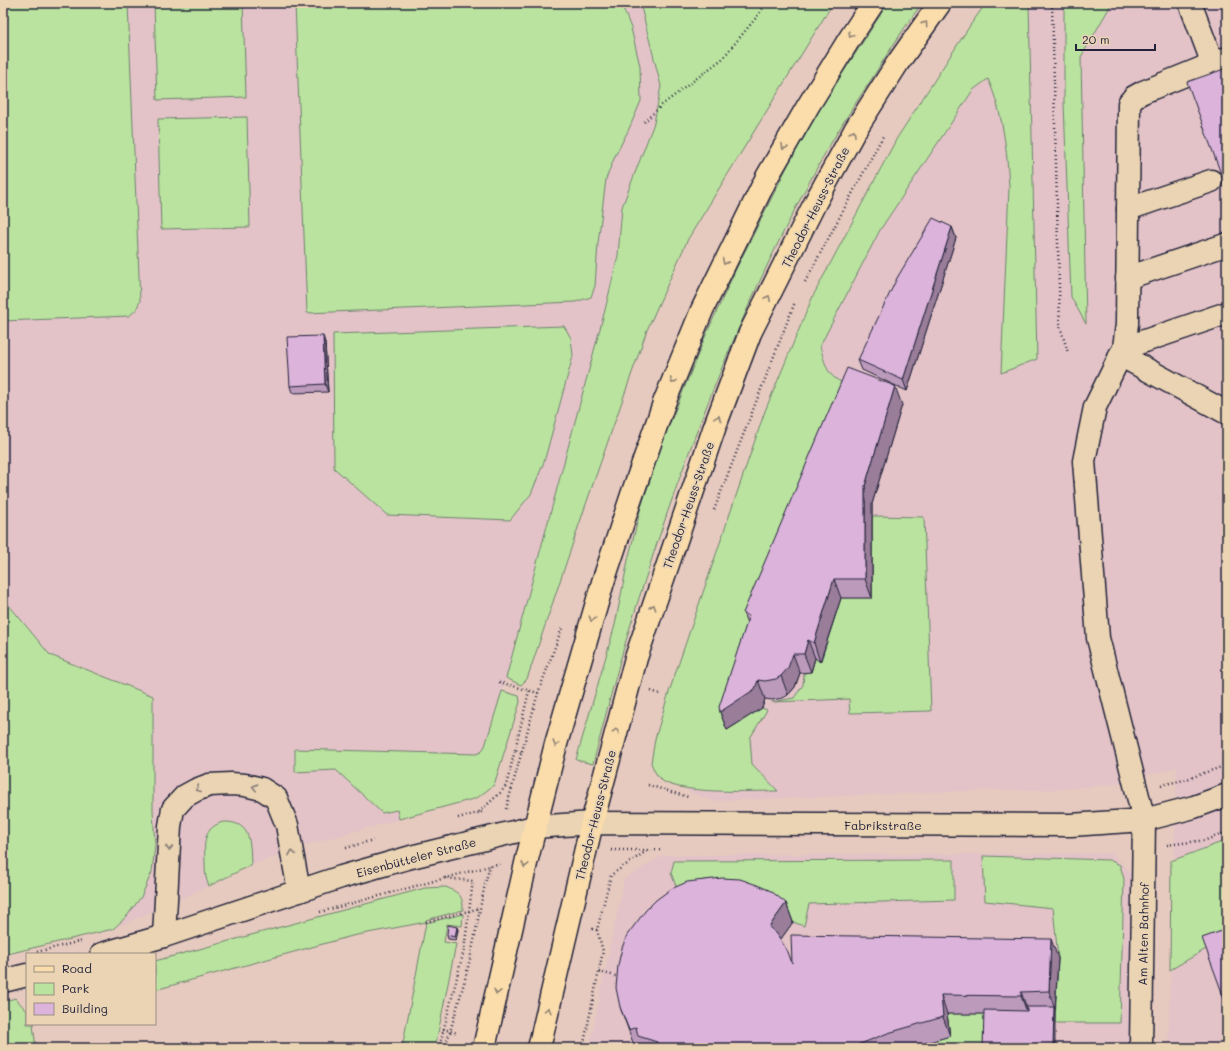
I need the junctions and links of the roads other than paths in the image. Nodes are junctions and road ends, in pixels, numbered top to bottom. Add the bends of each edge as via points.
1 (873, 3) edge
2 (940, 3) edge
3 (1190, 3) edge
4 (1220, 61) edge
5 (1211, 181) dead end
6 (1128, 210) junction
7 (1225, 245) dead end
8 (1127, 278) junction
9 (1227, 313) edge
10 (1122, 352) junction
11 (1227, 413) edge
12 (1227, 795) edge
13 (1144, 820) junction
14 (592, 823) junction
15 (534, 827) junction
16 (299, 891) junction
17 (164, 936) junction
18 (105, 953) edge
19 (26, 975) edge
20 (3, 981) edge
21 (484, 1048) edge
22 (539, 1048) edge
23 (1141, 1048) edge

1 -> 15 main road via 767,177 702,310 664,403 594,610
14 -> 2 main road, Theodor-Heuss-Straße via 636,658 715,426 750,333 816,201 855,130
3 - 4 street
4 - 6 street, Am Alten Bahnhof via 1143,92 1134,97 1129,104
5 - 6 street
6 - 8 street, Am Alten Bahnhof
7 - 8 street
8 - 10 street, Am Alten Bahnhof via 1127,324
9 - 10 street
10 - 11 street
10 - 13 street, Am Alten Bahnhof via 1095,407 1084,461 1098,638
12 - 13 street, Fabrikstraße
13 - 14 street, Fabrikstraße via 1071,825
13 - 23 street, Am Alten Bahnhof
14 - 15 street, Fabrikstraße
22 -> 14 main road, Theodor-Heuss-Straße
15 - 16 street, Eisenbütteler Straße via 411,857
15 -> 21 main road
16 - 17 street, Eisenbütteler Straße
16 -> 17 street via 287,825 276,798 262,788 245,785 209,785 185,796 173,809
17 - 18 street, Eisenbütteler Straße
19 - 20 street

